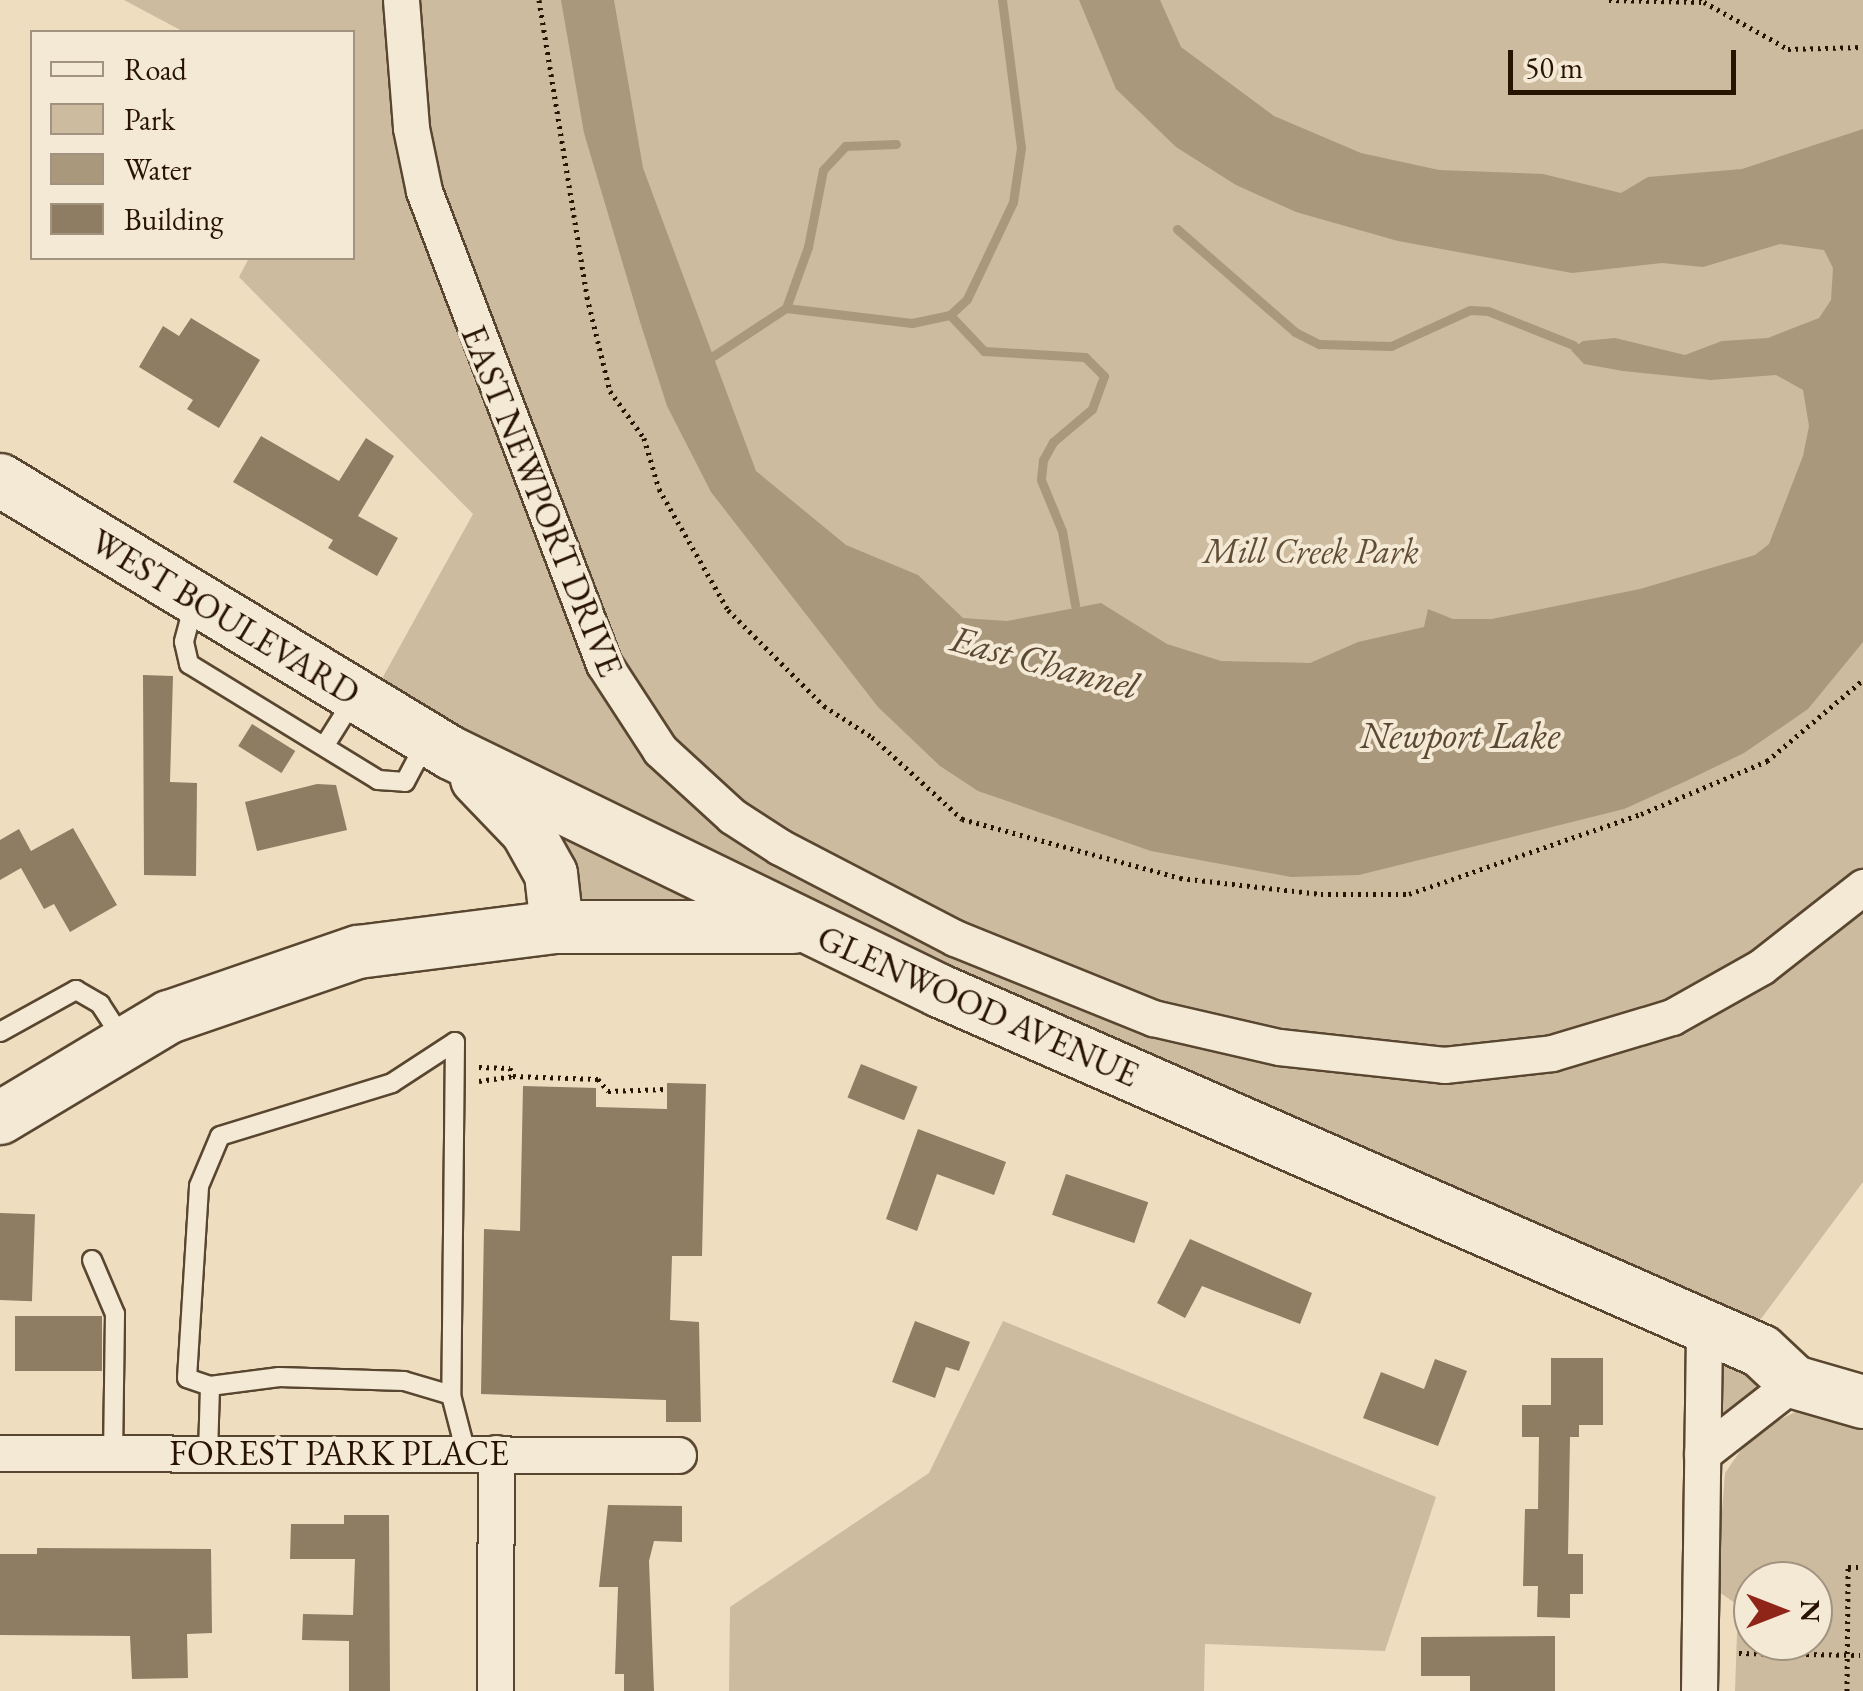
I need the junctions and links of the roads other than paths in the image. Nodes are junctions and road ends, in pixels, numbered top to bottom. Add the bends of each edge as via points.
1 (401, 0) edge
2 (0, 480) edge
3 (195, 599) junction
4 (356, 697) junction
5 (325, 745) junction
6 (439, 746) junction
7 (1863, 887) edge
8 (558, 926) junction
9 (805, 927) junction
10 (0, 1032) edge
11 (124, 1041) junction
12 (3, 1108) edge
13 (92, 1260) dead end
14 (1704, 1328) junction
15 (1777, 1367) junction
16 (1863, 1368) edge
17 (210, 1386) junction
18 (451, 1394) junction
19 (1863, 1402) edge
20 (0, 1453) edge
21 (113, 1453) junction
22 (481, 1453) junction
23 (208, 1454) junction
24 (1702, 1454) junction
25 (678, 1455) dead end
26 (495, 1691) edge
27 (1699, 1691) edge

1 - 7 street, EAST NEWPORT DRIVE via 411,128 424,192 604,664 660,750 732,816 780,847 954,938 1152,1018 1278,1047 1444,1065 1552,1053 1672,1016 1761,966
2 - 3 street, WEST BOULEVARD
3 - 4 street, WEST BOULEVARD
3 - 5 lane via 184,642 188,664
4 - 5 lane
4 - 6 street, WEST BOULEVARD
5 - 6 lane via 378,780 405,782
6 - 8 street, WEST BOULEVARD via 527,831 551,874
6 - 9 street, WEST BOULEVARD
8 - 9 street, GLENWOOD AVENUE
8 - 11 street, GLENWOOD AVENUE via 358,952 260,981
9 - 14 street, GLENWOOD AVENUE
10 - 11 lane via 76,990 100,1004
11 - 12 street, GLENWOOD AVENUE
13 - 21 lane via 114,1314
14 - 15 street, GLENWOOD AVENUE
14 - 24 street
15 - 16 street, GLENWOOD AVENUE via 1808,1350
15 - 19 street, GLENWOOD AVENUE
15 - 24 street
17 - 18 lane via 279,1378 404,1381
17 - 18 lane via 187,1378 199,1186 220,1136 392,1083 455,1042
17 - 23 lane
18 - 22 lane
20 - 21 street, FOREST PARK PLACE
21 - 23 street, FOREST PARK PLACE
22 - 23 street, FOREST PARK PLACE
22 - 25 street, FOREST PARK PLACE
22 - 26 street
24 - 27 street

